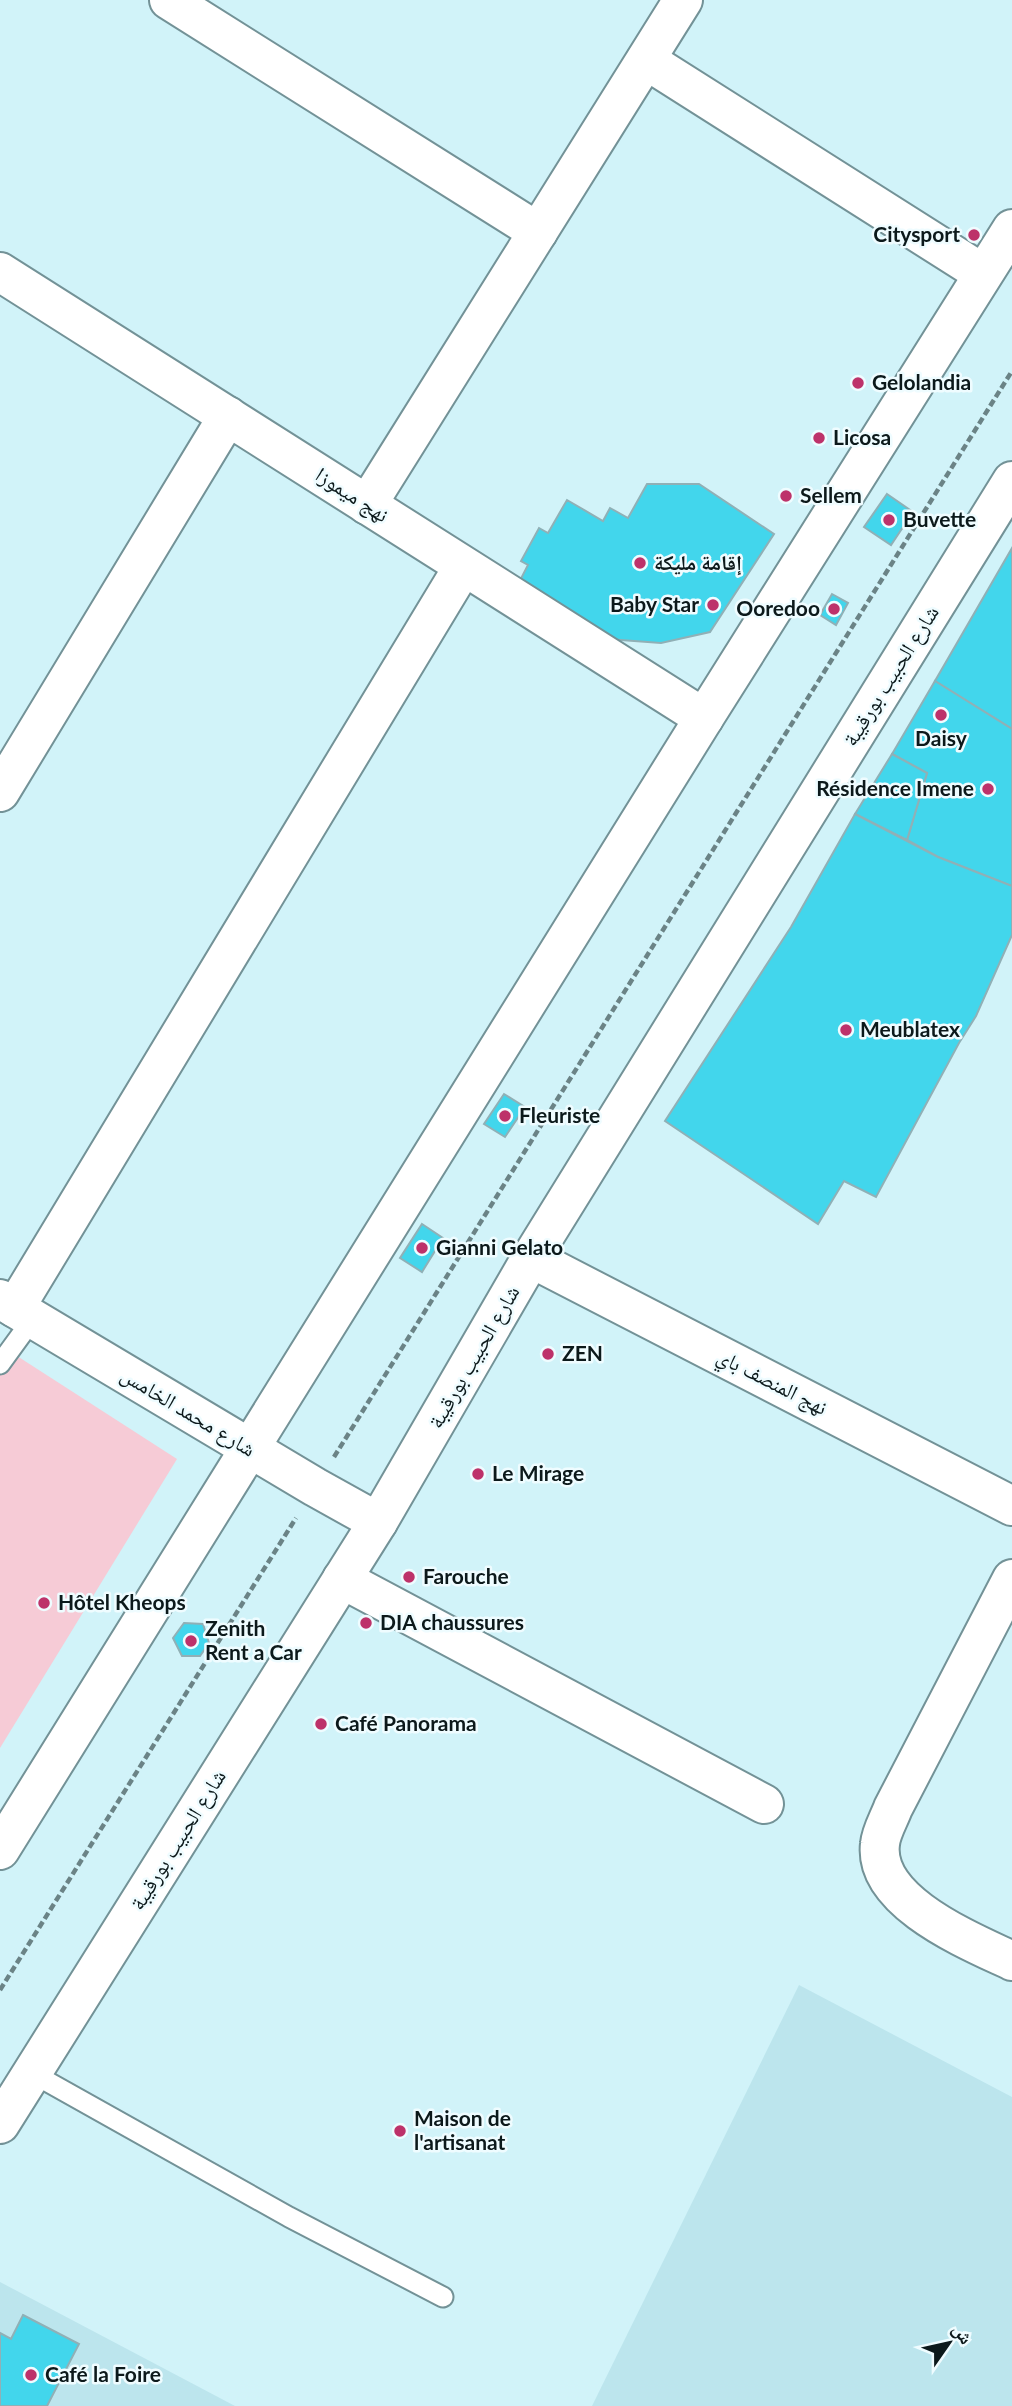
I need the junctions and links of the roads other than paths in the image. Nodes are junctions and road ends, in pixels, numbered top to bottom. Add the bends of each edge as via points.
1 (169, 0) edge
2 (683, 0) edge
3 (646, 60) junction
4 (1012, 229) edge
5 (538, 232) junction
6 (0, 272) edge
7 (982, 273) junction
8 (228, 416) junction
9 (1012, 481) edge
10 (367, 505) junction
11 (463, 567) junction
12 (704, 718) junction
13 (0, 792) edge
14 (531, 1258) junction
15 (16, 1309) edge
16 (0, 1364) edge
17 (250, 1448) junction
18 (1012, 1506) edge
19 (378, 1522) junction
20 (342, 1579) junction
21 (1012, 1579) edge
22 (764, 1804) dead end
23 (0, 1850) edge
24 (1012, 1961) edge
25 (32, 2073) junction
26 (0, 2124) edge
27 (443, 2297) dead end

1 - 5 street
2 - 3 street
3 - 5 street
3 - 7 street
4 - 7 street
5 - 10 street
6 - 8 street, نهج ميموزا
7 - 12 street
8 - 10 street, نهج ميموزا
8 - 13 street
9 - 14 street, شارع الحبيب بورقيبة
10 - 11 street, نهج ميموزا
11 - 12 street, نهج ميموزا
11 - 15 street
12 - 17 street
14 - 18 street, نهج المنصف باي
14 - 19 street, شارع الحبيب بورقيبة
15 - 16 lane
15 - 17 street, شارع محمد الخامس
17 - 19 street, شارع محمد الخامس
17 - 23 street
19 - 20 street, شارع الحبيب بورقيبة
20 - 22 street
20 - 25 street, شارع الحبيب بورقيبة
21 - 24 street via 893,1808 880,1843 880,1861 908,1903
25 - 26 street, شارع الحبيب بورقيبة
25 - 27 lane

